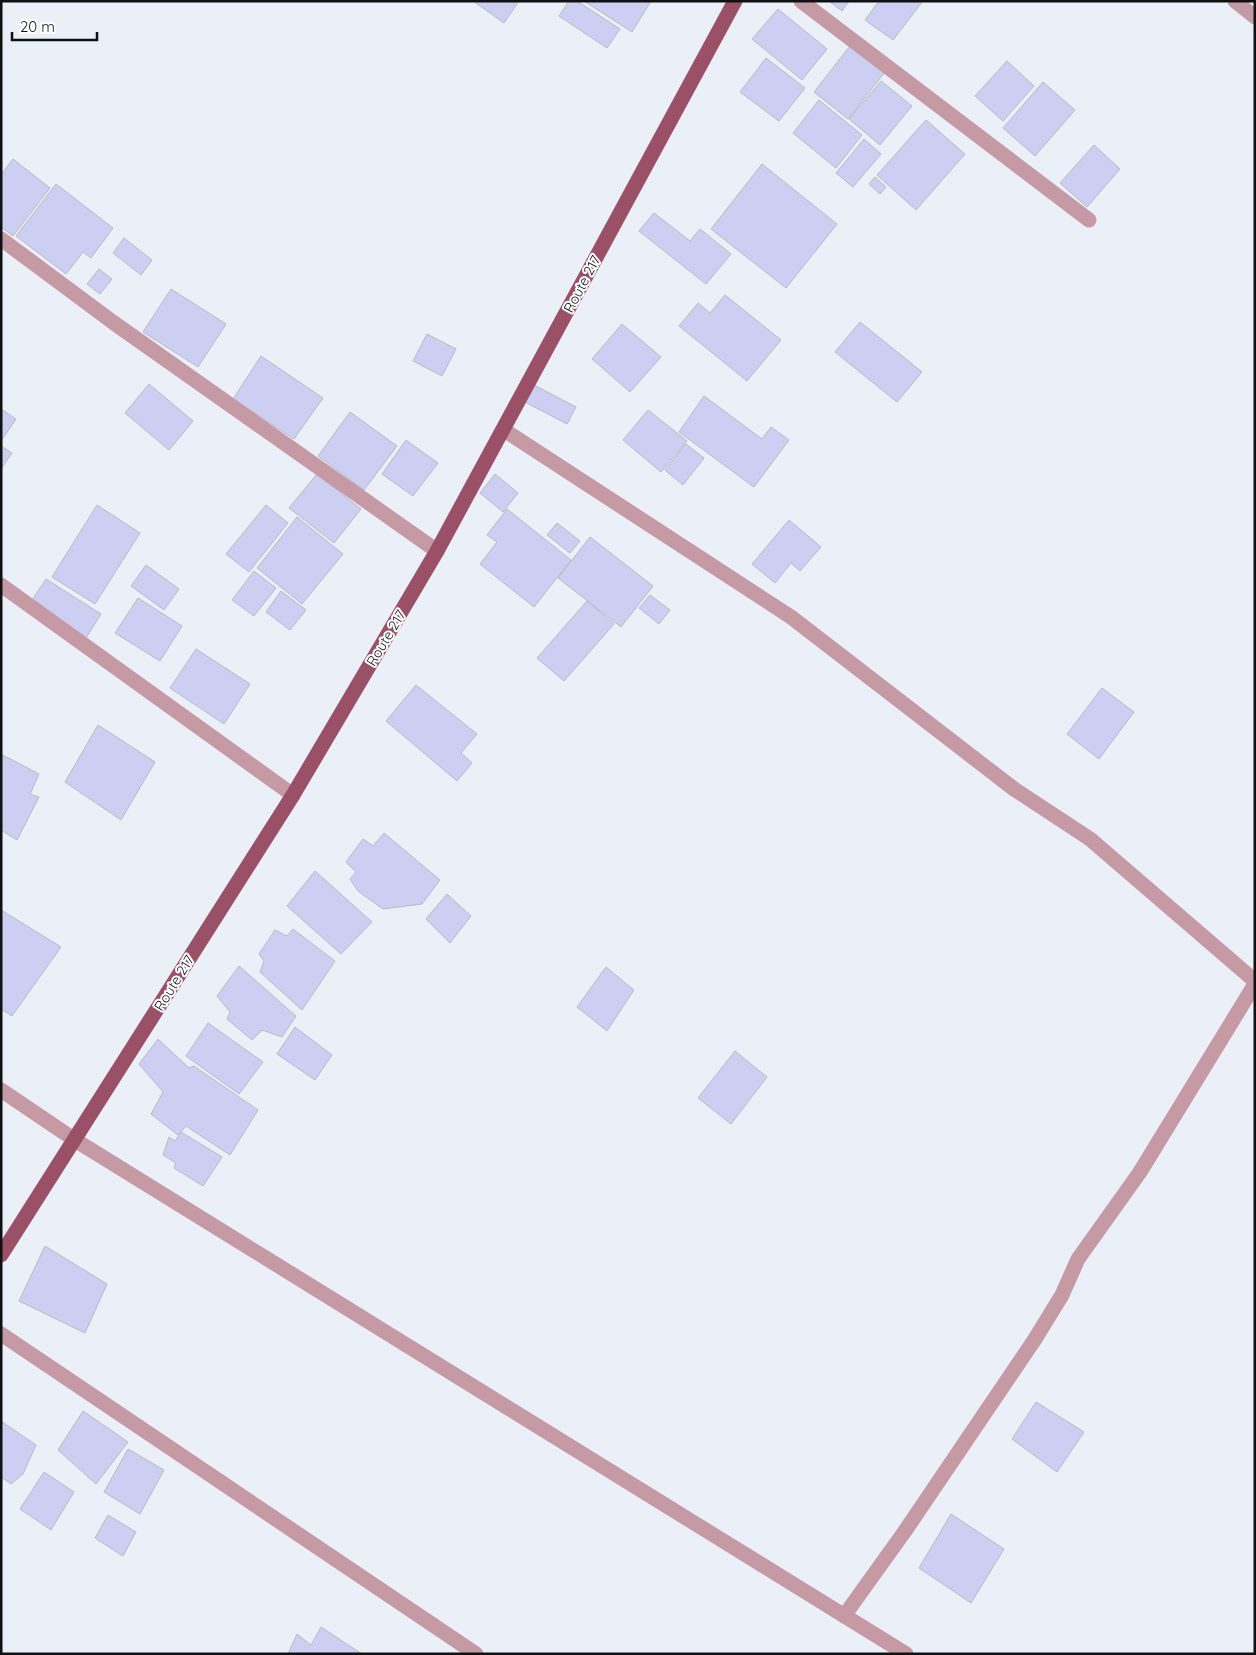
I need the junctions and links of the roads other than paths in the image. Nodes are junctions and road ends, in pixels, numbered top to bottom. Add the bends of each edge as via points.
1 (735, 1) edge
2 (801, 1) edge
3 (1235, 1) edge
4 (1255, 17) edge
5 (1089, 220) dead end
6 (1, 239) edge
7 (504, 430) junction
8 (437, 551) junction
9 (1, 585) edge
10 (293, 796) junction
11 (1255, 981) edge
12 (1255, 984) edge
13 (1, 1090) edge
14 (75, 1140) junction
15 (1, 1255) edge
16 (1, 1334) edge
17 (844, 1616) junction
18 (476, 1654) edge
19 (906, 1654) edge

1 - 7 main road, Route 217
2 - 5 street
3 - 4 street
6 - 8 street via 114,323
7 - 8 main road, Route 217
7 - 11 street via 791,618 1014,789 1090,839
8 - 10 main road, Route 217
9 - 10 street
10 - 14 main road, Route 217
12 - 17 street via 1140,1172 1078,1259 1062,1295 1035,1339
13 - 14 street
14 - 15 main road, Route 217
14 - 17 street
16 - 18 street
17 - 19 street

